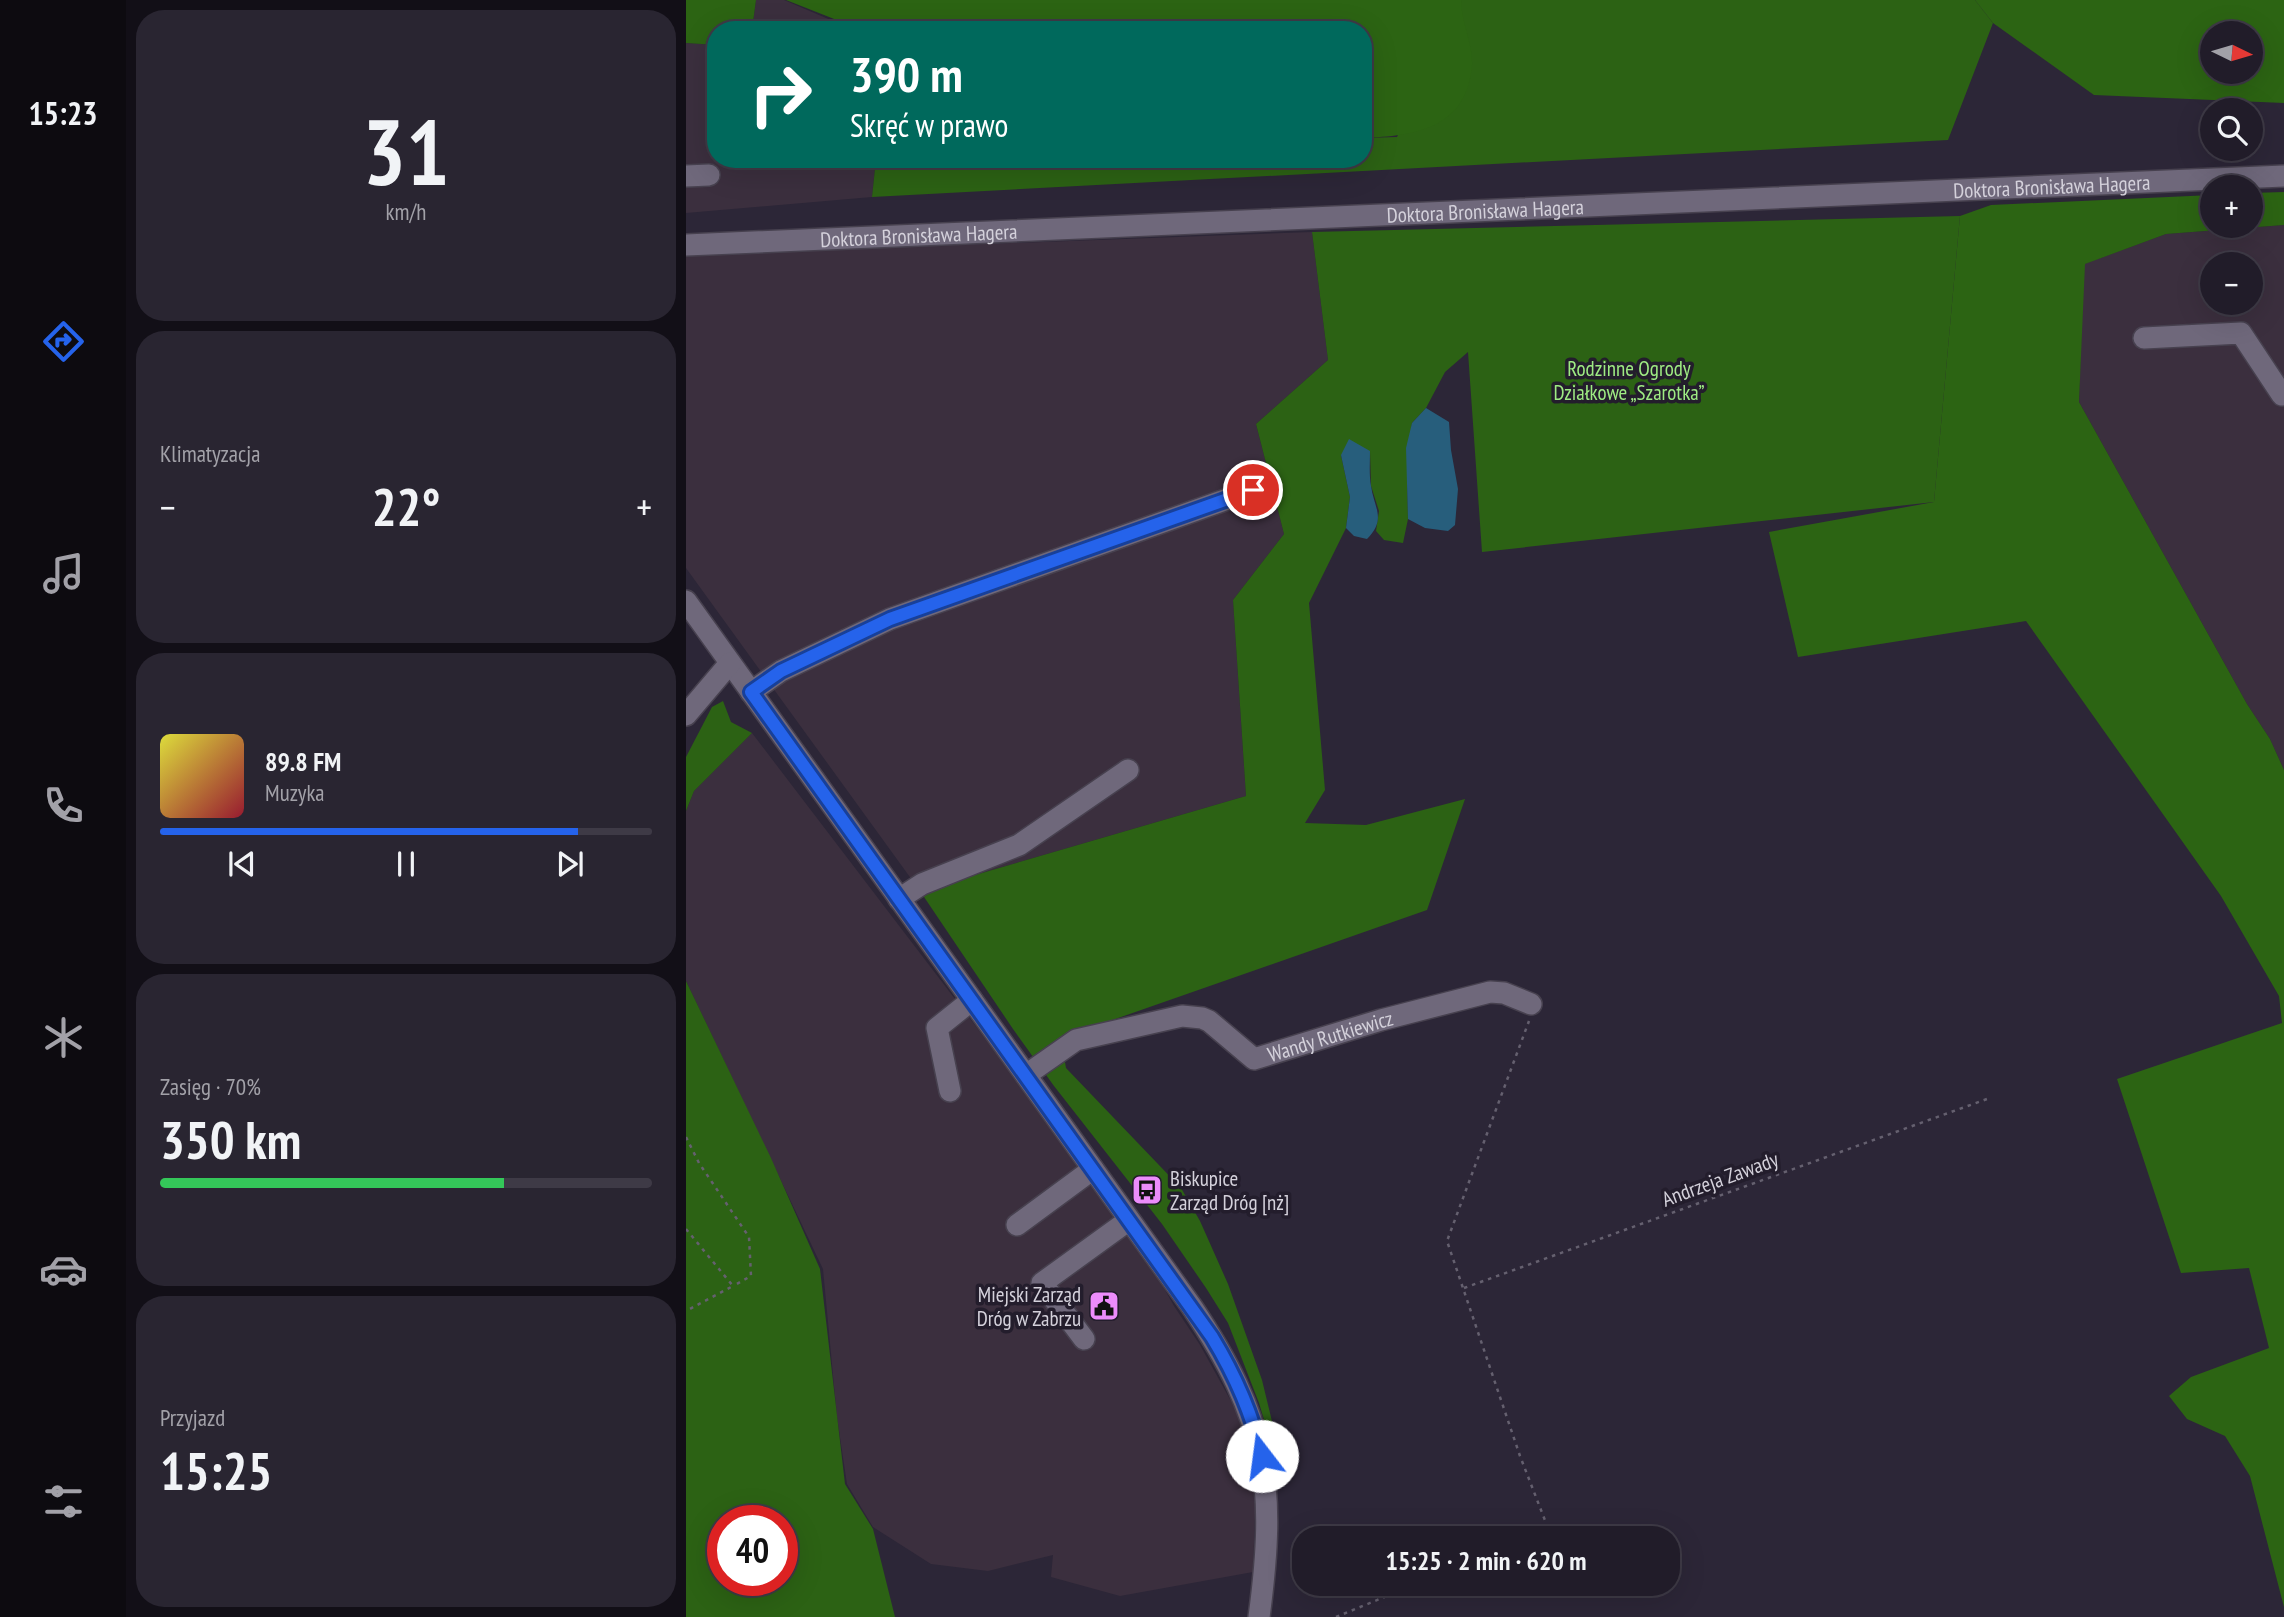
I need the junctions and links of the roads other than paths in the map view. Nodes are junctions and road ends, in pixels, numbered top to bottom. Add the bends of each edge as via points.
1 (709, 175) dead end
2 (686, 176) edge
3 (2284, 176) edge
4 (686, 245) edge
5 (2144, 338) dead end
6 (2284, 394) edge
7 (1253, 490) dead end
8 (686, 601) edge
9 (730, 663) junction
10 (751, 692) junction
11 (686, 715) edge
12 (1128, 770) dead end
13 (900, 899) junction
14 (972, 1000) junction
15 (1531, 1004) road end
16 (1026, 1075) junction
17 (950, 1091) dead end
18 (1093, 1169) junction
19 (1129, 1220) junction
20 (1017, 1226) dead end
21 (1084, 1339) dead end
22 (1259, 1617) edge

1 - 2 street
3 - 4 street, Doktora Bronisława Hagera
5 - 6 street via 2241,333
7 - 10 street via 890,619 781,671
8 - 9 street
9 - 10 street
9 - 11 street
10 - 13 street
12 - 13 street via 1018,845 922,884
13 - 14 street
14 - 16 street
14 - 17 street via 937,1028
15 - 16 street, Wandy Rutkiewicz via 1490,992 1254,1059 1209,1021 1182,1016 1076,1040
16 - 18 street
18 - 19 street
18 - 20 street
19 - 21 street via 1042,1283
19 - 22 street via 1212,1337 1250,1411 1265,1472 1268,1509

